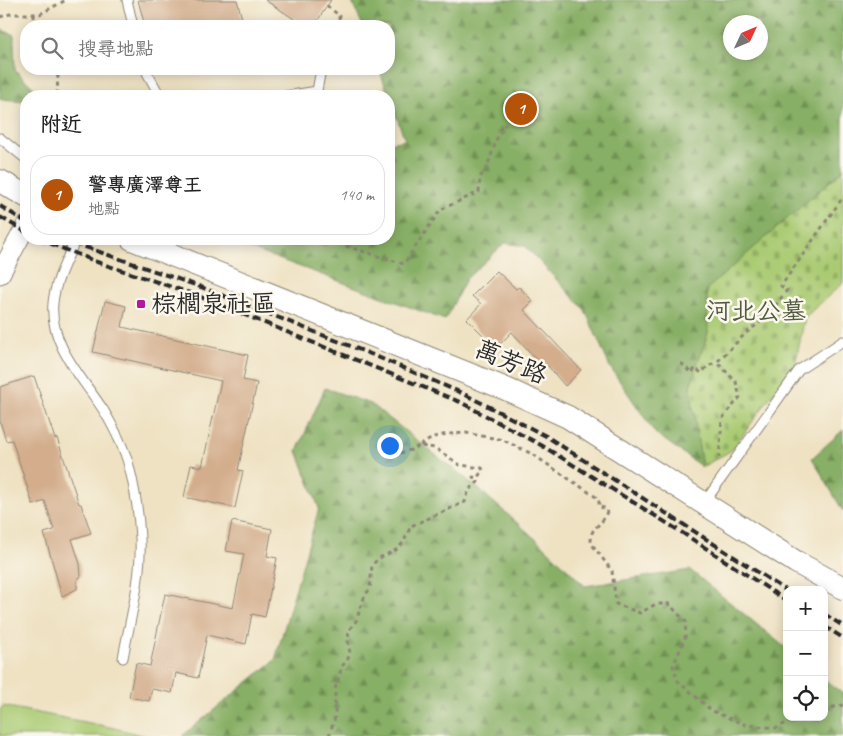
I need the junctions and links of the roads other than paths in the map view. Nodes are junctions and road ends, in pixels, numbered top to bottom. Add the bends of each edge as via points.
1 (127, 0) edge
2 (132, 20) edge
3 (148, 75) edge
4 (320, 75) edge
5 (157, 90) edge
6 (317, 90) edge
7 (0, 138) edge
8 (20, 154) edge
9 (0, 181) edge
10 (20, 193) edge
11 (20, 237) edge
12 (74, 245) edge
13 (147, 245) edge
14 (0, 274) edge
15 (843, 341) edge
16 (704, 503) junction
17 (843, 588) edge
18 (123, 658) dead end

1 - 2 lane
3 - 5 lane
4 - 6 lane
7 - 8 lane
9 - 10 street
11 - 14 street
12 - 18 lane via 56,288 54,328 62,349 115,432 128,464 137,500 140,539 137,582
13 - 16 street, 萬芳路 via 537,402 575,421
15 - 16 lane via 799,370
16 - 17 street, 萬芳路

